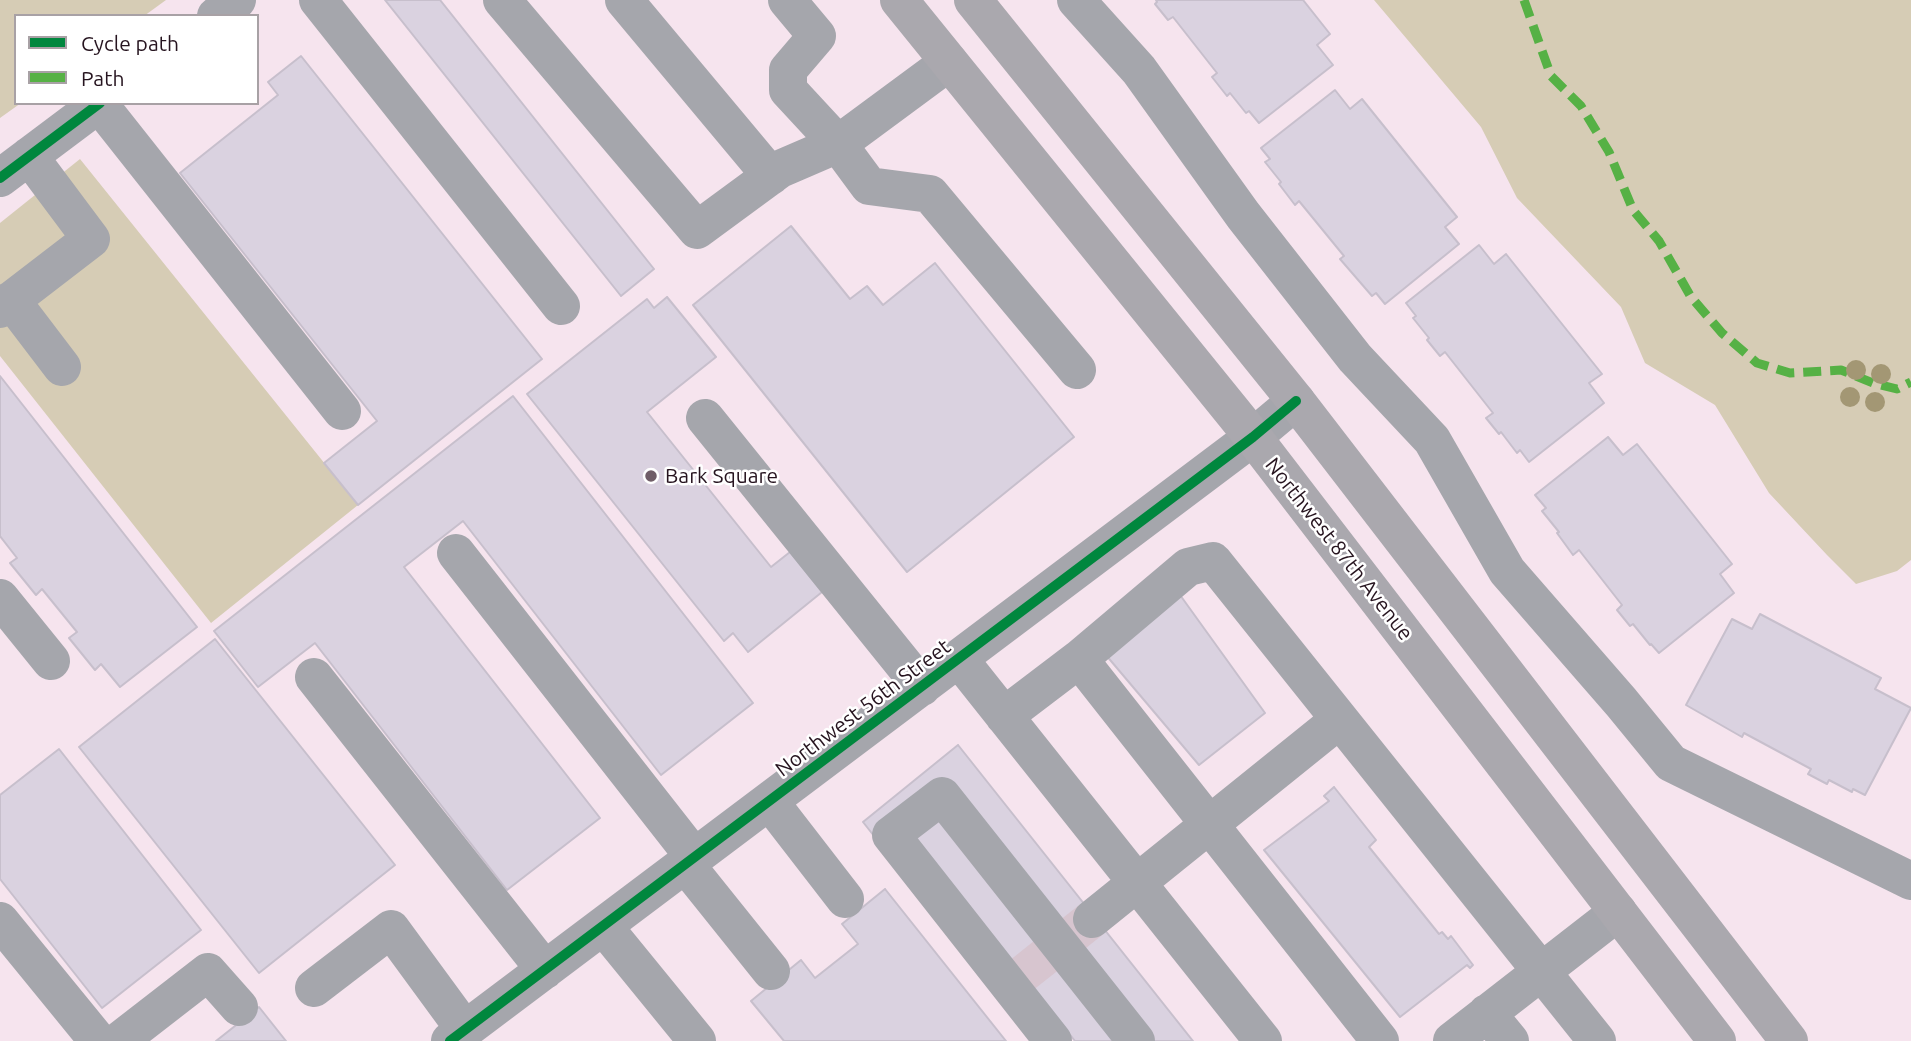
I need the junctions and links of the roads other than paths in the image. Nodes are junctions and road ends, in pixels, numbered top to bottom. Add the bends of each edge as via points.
1 (237, 0) edge
2 (318, 0) edge
3 (502, 0) edge
4 (624, 0) edge
5 (788, 0) edge
6 (899, 0) edge
7 (973, 0) edge
8 (1076, 0) edge
9 (219, 14) edge
10 (949, 62) junction
11 (99, 105) edge
12 (101, 105) edge
13 (838, 144) junction
14 (15, 167) edge
15 (771, 176) junction
16 (5, 305) edge
17 (561, 306) dead end
18 (62, 367) dead end
19 (1077, 370) dead end
20 (1296, 401) junction
21 (342, 411) dead end
22 (705, 418) dead end
23 (1253, 437) junction
24 (457, 553) dead end
25 (0, 598) edge
26 (959, 659) junction
27 (1079, 659) junction
28 (51, 661) dead end
29 (314, 677) dead end
30 (922, 687) junction
31 (1004, 716) junction
32 (1339, 720) junction
33 (769, 802) junction
34 (1210, 825) junction
35 (690, 862) junction
36 (1911, 881) edge
37 (1137, 883) junction
38 (845, 899) dead end
39 (1618, 912) junction
40 (1092, 919) tunnel mouth
41 (0, 921) edge
42 (604, 926) junction
43 (545, 970) junction
44 (771, 971) dead end
45 (1541, 971) junction
46 (314, 988) dead end
47 (239, 1007) dead end
48 (1499, 1027) edge
49 (458, 1035) edge
50 (98, 1041) edge
51 (119, 1041) edge
52 (697, 1041) edge
53 (1052, 1041) edge
54 (1136, 1041) edge
55 (1263, 1041) edge
56 (1380, 1041) edge
57 (1452, 1041) edge
58 (1597, 1041) edge
59 (1717, 1041) edge
60 (1789, 1041) edge

1 - 9 street
2 - 17 street
3 - 15 street via 697,230
4 - 15 street
5 - 13 street via 817,36 788,69 788,90
6 - 10 main road, Northwest 87th Avenue
7 - 20 main road
8 - 36 street via 1139,71 1355,358 1432,440 1507,572 1671,763
10 - 13 street
10 - 23 main road, Northwest 87th Avenue
11 - 14 street
12 - 21 street
13 - 15 street
13 - 19 street via 869,186 930,194
14 - 16 street via 90,239
16 - 18 street
20 - 23 street, Northwest 56th Street
20 - 60 main road
22 - 30 street
23 - 26 street, Northwest 56th Street
23 - 39 main road, Northwest 87th Avenue
24 - 35 street
25 - 28 street
26 - 30 street, Northwest 56th Street
26 - 31 street
27 - 31 street
27 - 32 street via 1188,568 1213,561
27 - 34 street
29 - 43 street
30 - 33 street, Northwest 56th Street
31 - 37 street
32 - 34 street
32 - 45 street
33 - 35 street, Northwest 56th Street
33 - 38 street
34 - 37 street
34 - 56 street
35 - 42 street, Northwest 56th Street
35 - 44 street
37 - 40 street
37 - 55 street
39 - 45 street
39 - 59 main road, Northwest 87th Avenue
41 - 50 street
42 - 43 street, Northwest 56th Street
42 - 52 street
43 - 49 street, Northwest 56th Street
45 - 48 street
45 - 58 street
46 - 49 street via 391,929
47 - 51 street via 208,972
48 - 57 street
53 - 54 street via 1016,980 891,835 942,796

